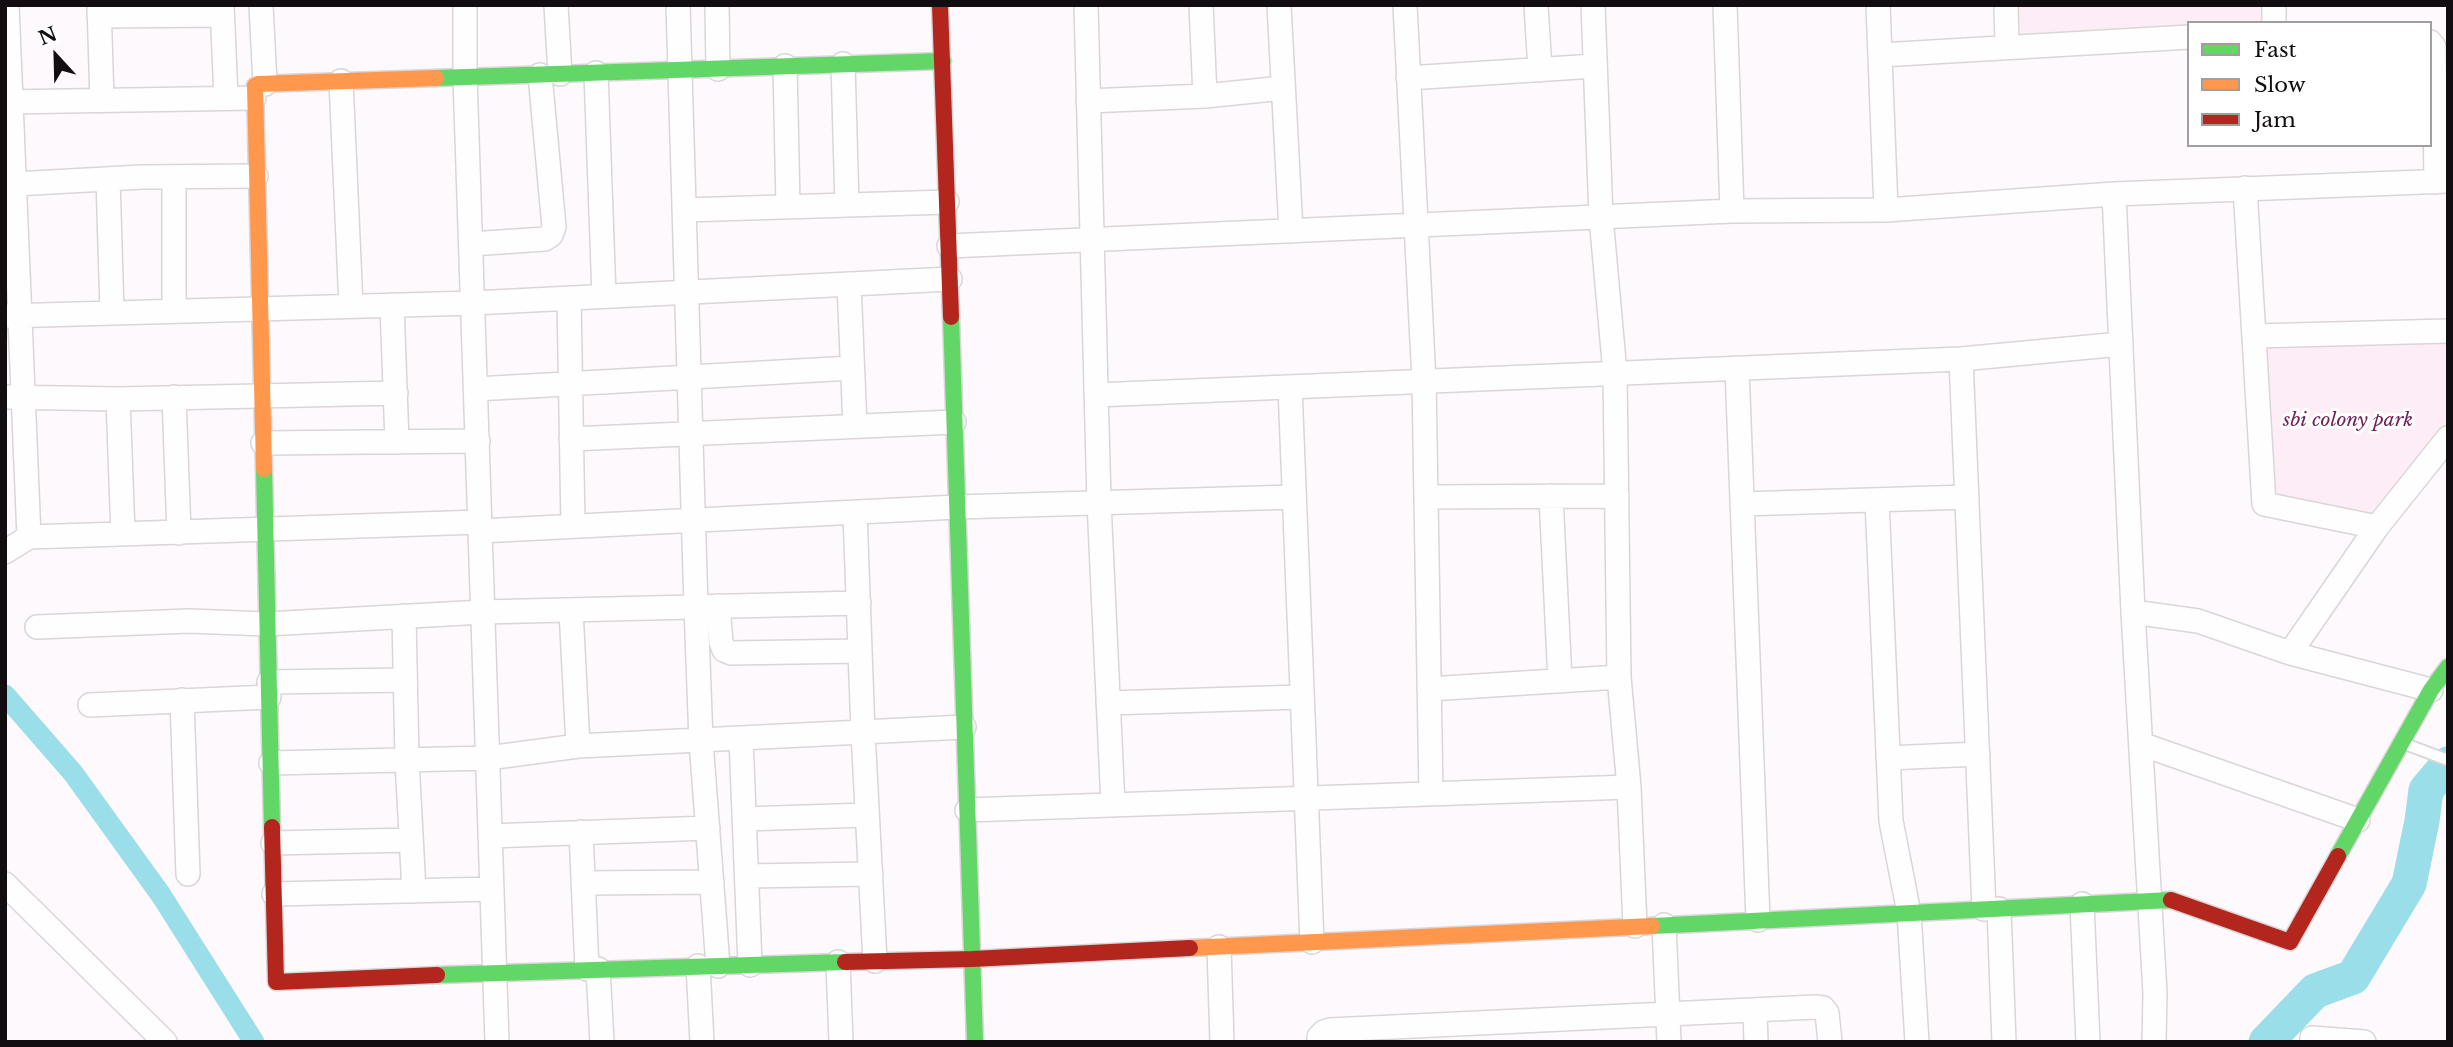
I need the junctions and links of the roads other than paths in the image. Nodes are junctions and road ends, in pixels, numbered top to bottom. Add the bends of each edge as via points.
1 (261, 5) edge
2 (465, 5) edge
3 (556, 5) edge
4 (678, 5) edge
5 (716, 5) edge
6 (940, 5) edge
7 (1086, 5) edge
8 (1201, 5) edge
9 (1279, 5) edge
10 (1405, 5) edge
11 (1536, 5) edge
12 (1593, 5) edge
13 (1725, 5) edge
14 (1878, 5) edge
15 (2006, 5) edge
16 (222, 10) edge
17 (99, 11) edge
18 (6, 14) edge
19 (2187, 37) edge
20 (2432, 44) edge
21 (2007, 46) junction
22 (1881, 55) junction
23 (943, 61) junction
24 (843, 64) junction
25 (785, 66) junction
26 (1595, 66) junction
27 (718, 69) junction
28 (681, 70) junction
29 (1541, 70) junction
30 (596, 73) junction
31 (550, 74) junction
32 (465, 77) junction
33 (1408, 78) junction
34 (341, 81) junction
35 (1283, 88) junction
36 (259, 91) junction
37 (1205, 96) junction
38 (226, 98) junction
39 (102, 100) junction
40 (1088, 101) junction
41 (7, 102) edge
42 (256, 176) junction
43 (174, 177) junction
44 (108, 179) junction
45 (2442, 182) edge
46 (15, 184) junction
47 (2245, 188) junction
48 (2114, 194) junction
49 (947, 202) junction
50 (847, 205) junction
51 (788, 206) junction
52 (1886, 209) junction
53 (684, 210) junction
54 (1732, 211) junction
55 (1601, 217) junction
56 (1416, 225) junction
57 (1290, 231) junction
58 (11, 233) edge
59 (1091, 240) junction
60 (471, 244) junction
61 (949, 246) junction
62 (950, 279) junction
63 (849, 284) junction
64 (686, 292) junction
65 (604, 296) junction
66 (569, 298) junction
67 (473, 303) junction
68 (393, 305) junction
69 (351, 306) junction
70 (259, 308) junction
71 (174, 310) junction
72 (112, 312) junction
73 (13, 315) edge
74 (2448, 331) edge
75 (2254, 336) junction
76 (2120, 344) junction
77 (1961, 359) junction
78 (852, 368) junction
79 (1737, 368) junction
80 (1615, 373) junction
81 (689, 378) junction
82 (1424, 381) junction
83 (571, 383) junction
84 (1290, 387) junction
85 (476, 389) junction
86 (396, 393) junction
87 (261, 395) junction
88 (1096, 395) junction
89 (15, 397) edge
90 (174, 397) junction
91 (118, 399) junction
92 (954, 422) junction
93 (855, 426) junction
94 (691, 434) junction
95 (2448, 438) edge
96 (572, 439) junction
97 (397, 442) junction
98 (478, 442) junction
99 (263, 443) junction
100 (1551, 496) junction
101 (1617, 496) junction
102 (1293, 497) junction
103 (1426, 497) junction
104 (1967, 497) junction
105 (1877, 500) junction
106 (1099, 502) junction
107 (1742, 503) junction
108 (957, 507) junction
109 (855, 513) junction
110 (693, 520) junction
111 (480, 526) junction
112 (573, 526) junction
113 (2377, 527) junction
114 (265, 530) junction
115 (178, 533) junction
116 (123, 534) junction
117 (29, 537) junction
118 (5, 552) edge
119 (859, 603) junction
120 (707, 607) junction
121 (571, 610) junction
122 (483, 612) junction
123 (2133, 612) junction
124 (404, 616) junction
125 (267, 624) junction
126 (37, 627) dead end
127 (860, 651) junction
128 (2290, 653) junction
129 (2448, 667) edge
130 (1619, 677) junction
131 (405, 680) junction
132 (1560, 681) junction
133 (1429, 689) junction
134 (269, 690) junction
135 (2431, 690) junction
136 (1301, 697) junction
137 (182, 701) junction
138 (1108, 703) junction
139 (90, 705) dead end
140 (964, 727) junction
141 (863, 732) junction
142 (741, 738) junction
143 (701, 741) junction
144 (2402, 743) junction
145 (2141, 744) junction
146 (578, 746) junction
147 (1978, 754) junction
148 (488, 758) junction
149 (1888, 758) junction
150 (407, 760) junction
151 (2448, 760) edge
152 (271, 763) junction
153 (1629, 787) junction
154 (1430, 794) junction
155 (1305, 798) junction
156 (1113, 805) junction
157 (967, 810) junction
158 (867, 815) junction
159 (744, 819) junction
160 (2358, 820) junction
161 (708, 828) junction
162 (581, 832) junction
163 (490, 836) junction
164 (411, 839) junction
165 (273, 843) junction
166 (188, 874) dead end
167 (871, 874) junction
168 (747, 876) junction
169 (583, 883) junction
170 (712, 883) junction
171 (5, 884) edge
172 (492, 889) junction
173 (414, 891) junction
174 (274, 894) junction
175 (2150, 901) junction
176 (2082, 904) junction
177 (1991, 909) junction
178 (1909, 913) junction
179 (1758, 920) junction
180 (1664, 925) junction
181 (1635, 926) junction
182 (1312, 942) junction
183 (1219, 947) junction
184 (972, 959) junction
185 (875, 961) junction
186 (838, 962) junction
187 (750, 965) junction
188 (708, 966) junction
189 (592, 969) junction
190 (495, 972) junction
191 (1755, 1011) junction
192 (1668, 1015) junction
193 (1470, 1032) edge
194 (1395, 1034) edge
195 (165, 1042) edge
196 (497, 1042) edge
197 (601, 1042) edge
198 (702, 1042) edge
199 (841, 1042) edge
200 (975, 1042) edge
201 (1222, 1042) edge
202 (1319, 1042) edge
203 (1669, 1042) edge
204 (1756, 1042) edge
205 (1830, 1042) edge
206 (1917, 1042) edge
207 (2004, 1042) edge
208 (2088, 1042) edge
209 (2154, 1042) edge
210 (2312, 1042) edge
211 (2364, 1042) edge

1 - 36 street
2 - 32 street
3 - 31 street
4 - 28 street
5 - 27 street
6 - 23 street
7 - 40 street
8 - 37 street
9 - 35 street
10 - 33 street
11 - 29 street
12 - 26 street
13 - 54 street
14 - 22 street
15 - 21 street
16 - 17 street
16 - 38 street
17 - 39 street
18 - 41 street
19 - 21 street
20 - 45 street
21 - 22 street
22 - 52 street
23 - 24 street
23 - 49 street
24 - 25 street
24 - 50 street
25 - 27 street
25 - 51 street
26 - 29 street
26 - 55 street
27 - 28 street
28 - 30 street
28 - 53 street
29 - 33 street
30 - 31 street
30 - 65 street
31 - 32 street
31 - 60 street via 551,235
32 - 34 street
32 - 60 street
33 - 56 street
34 - 36 street
34 - 69 street
35 - 37 street
35 - 57 street
36 - 38 street
36 - 42 street
37 - 40 street
38 - 39 street
39 - 41 street
40 - 59 street
41 - 46 street
42 - 43 street
42 - 70 street
43 - 44 street
43 - 71 street
44 - 46 street
44 - 72 street
45 - 47 street
46 - 58 street
47 - 48 street
47 - 75 street
48 - 52 street
48 - 76 street
49 - 50 street
49 - 61 street
50 - 51 street
51 - 53 street
52 - 54 street
53 - 64 street
54 - 55 street
55 - 56 street
55 - 80 street
56 - 57 street
56 - 82 street
57 - 59 street
58 - 73 street
59 - 61 street
59 - 88 street
60 - 67 street
61 - 62 street
62 - 63 street
62 - 92 street
63 - 64 street
63 - 78 street
64 - 65 street
64 - 81 street
65 - 66 street
66 - 67 street
66 - 83 street
67 - 68 street
67 - 85 street
68 - 69 street
68 - 86 street
69 - 70 street
70 - 71 street
70 - 87 street
71 - 72 street
72 - 73 street
73 - 89 street
74 - 75 street
75 - 113 street via 2264,504
76 - 77 street
76 - 123 street
77 - 79 street
77 - 104 street
78 - 81 street
78 - 93 street
79 - 80 street
79 - 107 street
80 - 82 street
80 - 101 street
81 - 83 street
81 - 94 street
82 - 84 street
82 - 103 street
83 - 85 street
83 - 96 street
84 - 88 street
84 - 102 street
85 - 98 street
86 - 87 street
86 - 97 street
87 - 90 street
87 - 99 street
88 - 106 street
89 - 91 street
89 - 117 street
90 - 91 street
90 - 115 street
91 - 116 street
92 - 93 street
92 - 108 street
93 - 94 street
94 - 96 street
94 - 110 street
95 - 113 street
96 - 112 street
97 - 98 street
97 - 99 street
98 - 111 street
99 - 114 street
100 - 101 street
100 - 103 street
100 - 132 street
101 - 130 street
102 - 106 street
102 - 136 street
103 - 133 street
104 - 105 street
104 - 147 street
105 - 107 street
105 - 149 street
106 - 108 street
106 - 138 street
107 - 179 street
108 - 109 street
108 - 140 street
109 - 110 street
109 - 119 street
110 - 112 street
110 - 120 street
111 - 112 street
111 - 114 street
111 - 122 street
113 - 128 street
114 - 115 street
114 - 125 street
115 - 116 street
116 - 117 street
117 - 118 street
119 - 120 street
119 - 127 street
120 - 121 street
120 - 127 street via 724,650 731,653
120 - 143 street
121 - 122 street
121 - 146 street
122 - 124 street
122 - 148 street
123 - 128 street via 2198,621
123 - 145 street
124 - 125 street
124 - 131 street
125 - 126 street via 189,621
125 - 134 street
127 - 141 street
128 - 135 street
129 - 135 street
130 - 132 street
130 - 153 street
131 - 134 street
131 - 150 street
132 - 133 street
133 - 154 street
134 - 137 street
134 - 152 street
135 - 144 street
136 - 138 street
136 - 155 street
137 - 139 street
137 - 166 street
138 - 156 street
140 - 141 street
140 - 157 street
141 - 142 street
141 - 158 street
142 - 143 street
142 - 159 street
143 - 146 street
143 - 161 street
144 - 151 lane
144 - 160 street
145 - 160 street
145 - 175 street
146 - 148 street
147 - 149 street
147 - 177 street
148 - 150 street
148 - 163 street
149 - 178 street via 1891,821
150 - 152 street
150 - 164 street
152 - 165 street
153 - 154 street
153 - 181 street
154 - 155 street
155 - 156 street
155 - 182 street
156 - 157 street
157 - 184 street
158 - 159 street
158 - 167 street
159 - 168 street
160 - 175 street via 2290,942 2171,900
161 - 162 street
161 - 170 street
162 - 163 street
162 - 169 street
163 - 172 street
164 - 165 street
164 - 173 street
165 - 174 street
167 - 168 street
167 - 185 street
168 - 187 street
169 - 170 street
169 - 189 street
170 - 188 street
171 - 195 street
172 - 173 street
172 - 190 street
173 - 174 street
174 - 190 street via 276,982
175 - 176 street
175 - 209 street
176 - 177 street
176 - 208 street
177 - 178 street
177 - 207 street
178 - 179 street
178 - 206 street
179 - 180 street
180 - 181 street
180 - 192 street
181 - 182 street
182 - 183 street
183 - 184 street
183 - 201 street
184 - 185 street
184 - 200 street
185 - 186 street
186 - 187 street
186 - 199 street
187 - 188 street
188 - 189 street
188 - 198 street
189 - 190 street
189 - 197 street
190 - 196 street
191 - 192 street
191 - 204 street
191 - 205 street via 1822,1008 1827,1013
192 - 193 street
192 - 203 street
193 - 194 street
194 - 202 street via 1330,1030
210 - 211 street via 2312,1038

